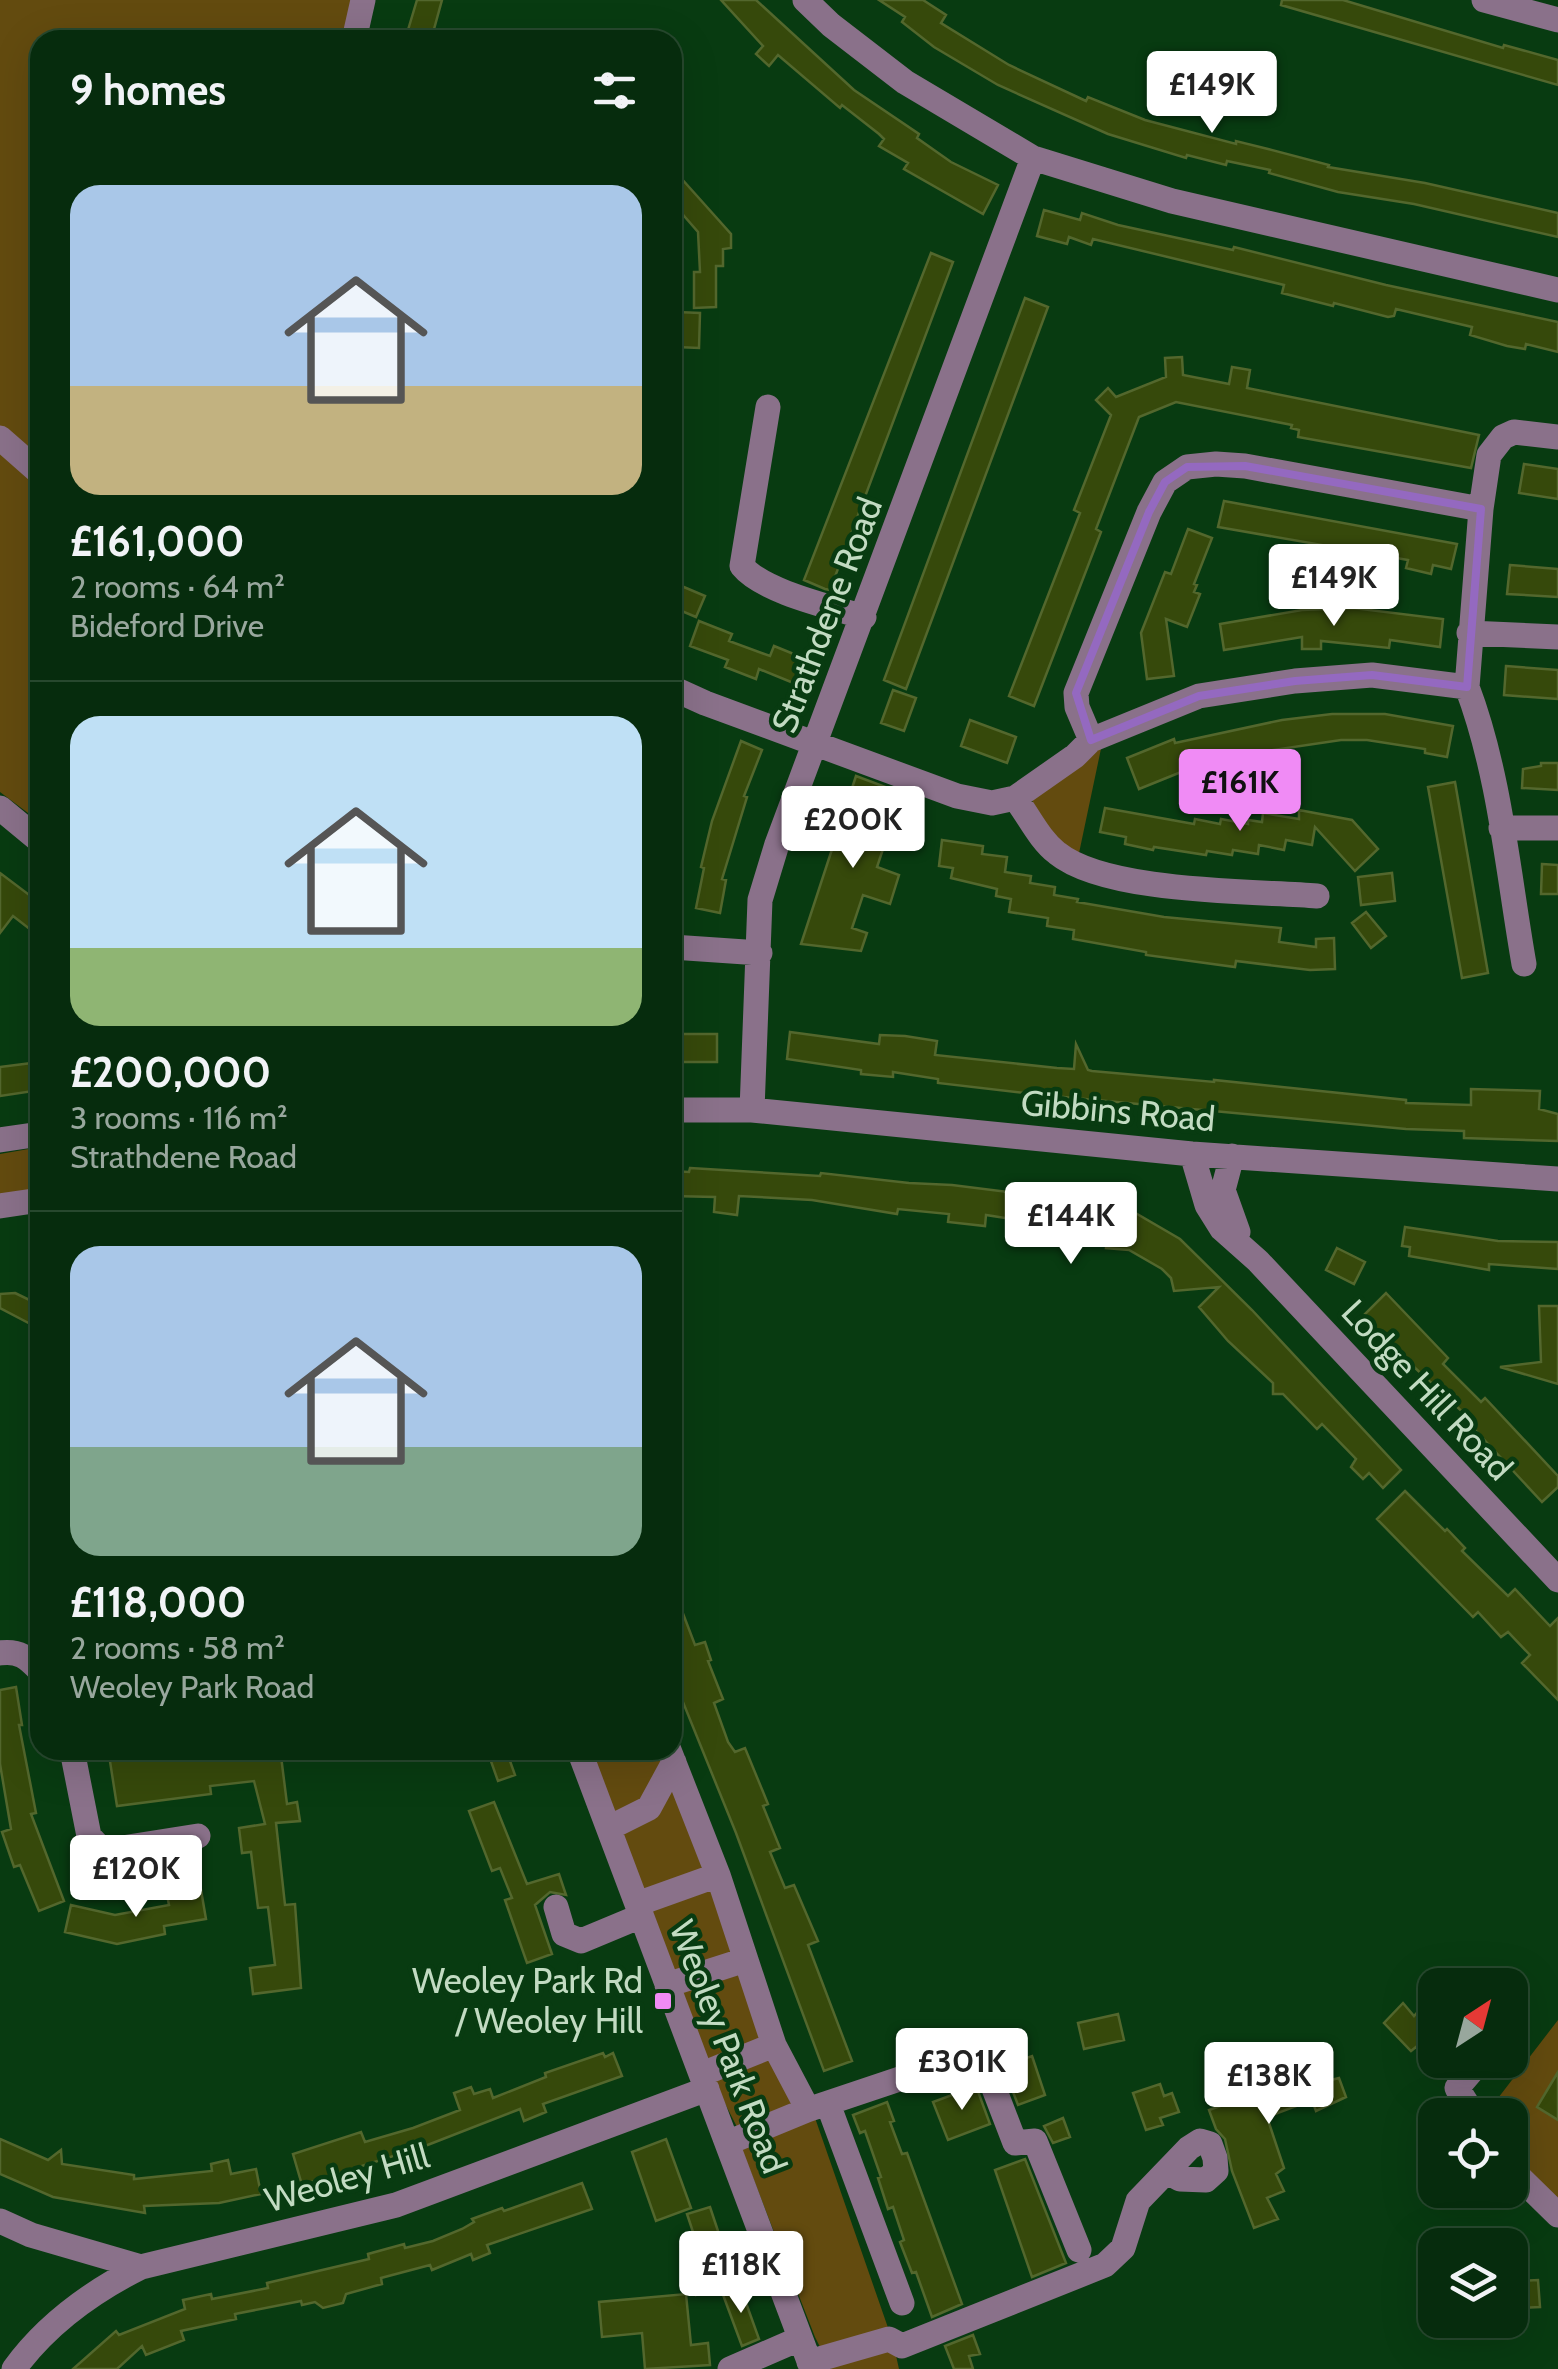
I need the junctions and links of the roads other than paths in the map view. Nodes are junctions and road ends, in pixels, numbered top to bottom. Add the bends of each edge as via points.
1 (363, 0) edge
2 (805, 0) edge
3 (1484, 0) edge
4 (1558, 20) edge
5 (356, 30) edge
6 (1033, 158) junction
7 (1558, 290) edge
8 (768, 408) dead end
9 (1558, 437) edge
10 (0, 438) edge
11 (30, 464) edge
12 (1482, 509) junction
13 (864, 617) junction
14 (1470, 633) junction
15 (1558, 637) edge
16 (1467, 687) junction
17 (682, 693) edge
18 (1091, 740) junction
19 (816, 744) junction
20 (1015, 798) junction
21 (0, 808) edge
22 (1501, 828) junction
23 (1558, 828) edge
24 (30, 833) edge
25 (1317, 896) dead end
26 (682, 948) edge
27 (760, 953) junction
28 (1524, 964) dead end
29 (682, 1110) edge
30 (752, 1110) junction
31 (30, 1136) edge
32 (0, 1140) edge
33 (1192, 1154) junction
34 (1232, 1156) junction
35 (1558, 1180) edge
36 (30, 1202) edge
37 (0, 1206) edge
38 (1245, 1248) junction
39 (1558, 1580) edge
40 (0, 1652) edge
41 (30, 1658) edge
42 (74, 1760) edge
43 (584, 1760) edge
44 (670, 1760) edge
45 (674, 1760) edge
46 (649, 1808) junction
47 (696, 1820) junction
48 (609, 1828) junction
49 (198, 1836) dead end
50 (718, 1875) junction
51 (556, 1908) dead end
52 (639, 1910) junction
53 (745, 1960) junction
54 (667, 1985) junction
55 (774, 2046) junction
56 (1466, 2078) edge
57 (704, 2082) junction
58 (1463, 2098) edge
59 (816, 2102) junction
60 (727, 2143) junction
61 (1168, 2172) dead end
62 (1528, 2186) edge
63 (1558, 2215) edge
64 (0, 2221) edge
65 (1079, 2250) dead end
66 (141, 2267) junction
67 (902, 2304) dead end
68 (807, 2356) edge
69 (904, 2357) edge
70 (14, 2369) edge
71 (730, 2369) edge

1 - 5 street
2 - 6 street via 904,82
3 - 4 street
6 - 7 street via 1172,202
6 - 13 street, Strathdene Road
8 - 13 street via 742,566 764,581
9 - 12 street via 1503,437 1490,455
10 - 11 street
12 - 14 street
12 - 18 street via 1245,466 1186,467 1165,482 1148,512 1076,693
13 - 19 street, Strathdene Road
14 - 15 street
14 - 16 street
16 - 18 street via 1372,675 1295,681 1199,696
16 - 22 street
17 - 19 street
18 - 20 street
19 - 20 street via 957,796 992,803
19 - 27 street, Strathdene Road via 760,900
20 - 25 street via 1043,840 1077,867 1131,882
21 - 24 street
22 - 23 street
22 - 28 street
26 - 27 street
27 - 30 street, Strathdene Road
29 - 30 street, Gibbins Road
30 - 33 street, Gibbins Road
31 - 32 street
33 - 34 street, Gibbins Road
33 - 38 street, Lodge Hill Road via 1207,1204
34 - 35 street, Gibbins Road
34 - 38 street, Lodge Hill Road via 1223,1190
36 - 37 street
38 - 39 street, Lodge Hill Road
40 - 41 street
42 - 49 street via 89,1836 103,1850
43 - 48 street, Weoley Park Road
44 - 46 street
45 - 47 street
46 - 47 street
46 - 48 street
47 - 50 street
48 - 52 street, Weoley Park Road
50 - 52 street
50 - 53 street
51 - 52 street via 564,1934 581,1940
52 - 54 street, Weoley Park Road
53 - 54 street
53 - 55 street
54 - 57 street, Weoley Park Road
55 - 57 street, Weoley Hill
55 - 59 street
56 - 58 street via 1457,2088
57 - 60 street, Weoley Park Road
57 - 66 street, Weoley Hill via 396,2205
59 - 60 street
59 - 65 street via 980,2052 1016,2143 1034,2141
59 - 67 street
60 - 68 street, Weoley Park Road
61 - 69 street via 1138,2201 1122,2248 1105,2265
62 - 63 street
64 - 66 street, Weoley Hill
66 - 70 street via 58,2322
68 - 69 street via 889,2339
68 - 71 street

